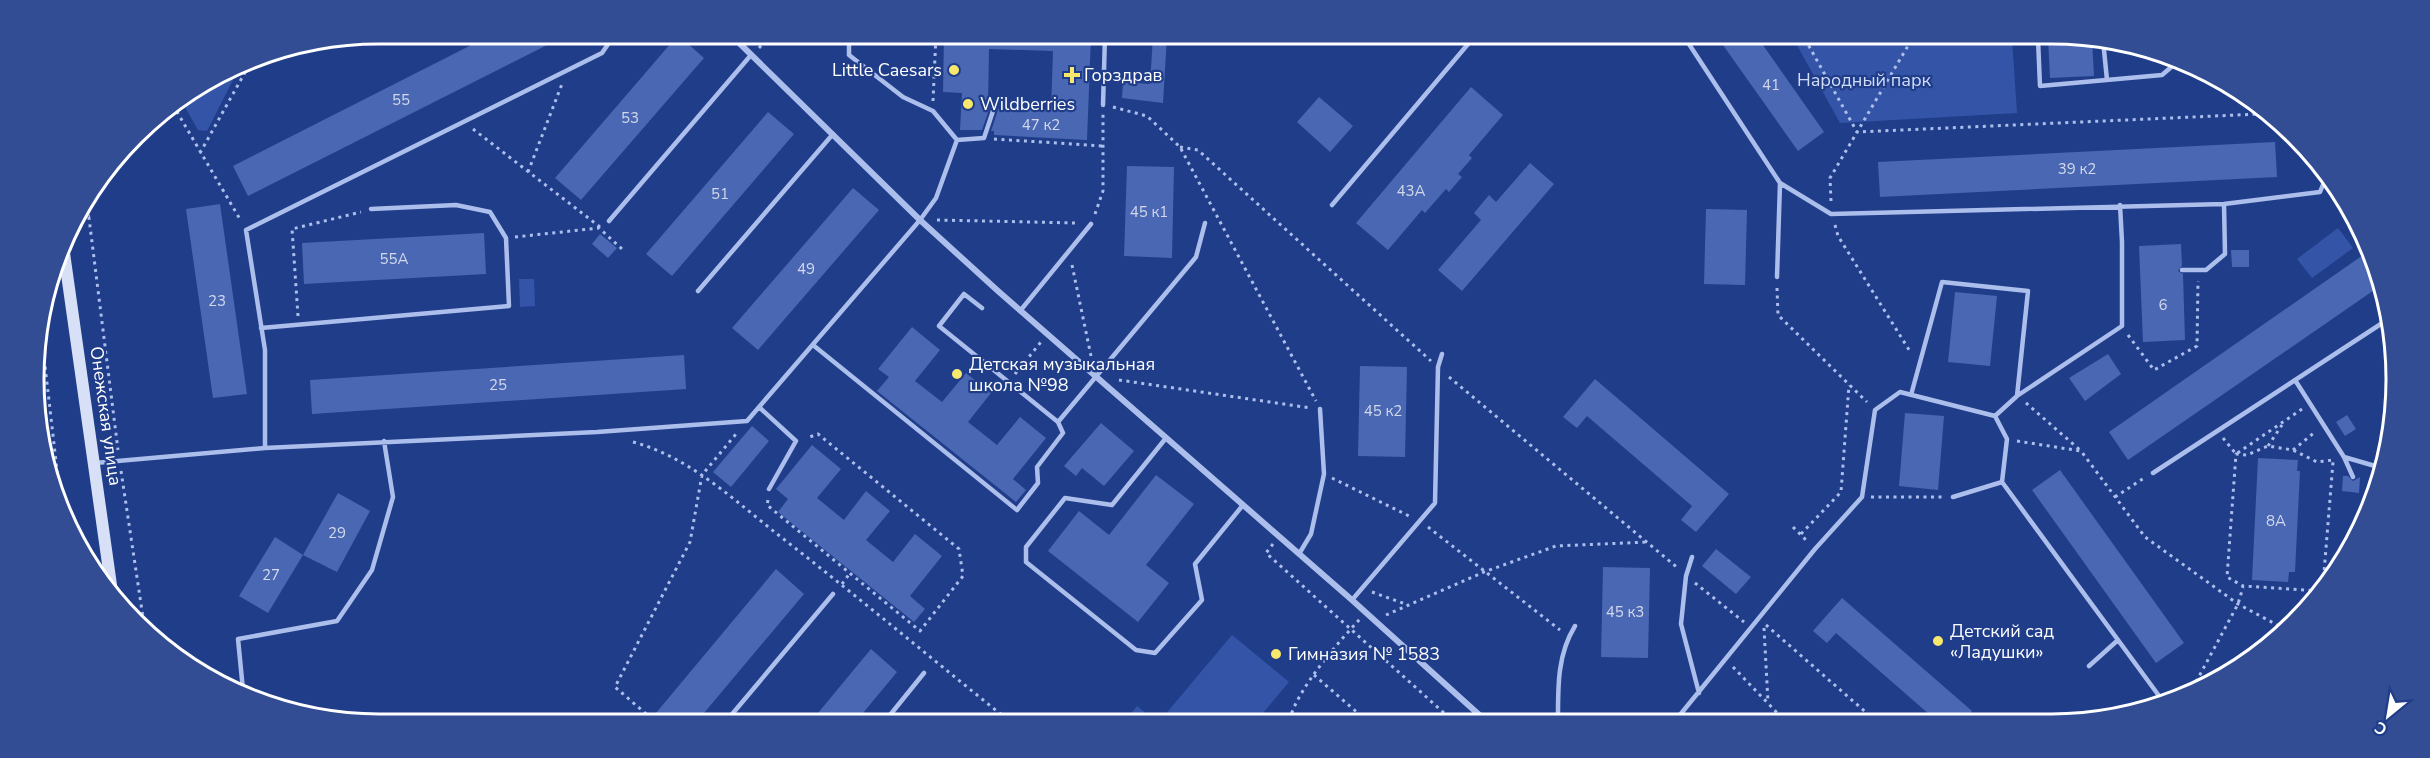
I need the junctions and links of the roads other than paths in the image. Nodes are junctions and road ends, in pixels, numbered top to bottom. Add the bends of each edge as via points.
1 (608, 44) edge
2 (740, 44) edge
3 (849, 44) edge
4 (1105, 44) edge
5 (1468, 44) edge
6 (1689, 44) edge
7 (2038, 44) edge
8 (2104, 48) edge
9 (751, 56) junction
10 (2172, 66) edge
11 (2107, 80) junction
12 (996, 102) dead end
13 (1103, 105) road end
14 (833, 135) junction
15 (957, 140) junction
16 (1780, 183) junction
17 (2323, 183) edge
18 (2224, 204) junction
19 (1332, 206) dead end
20 (2120, 206) junction
21 (371, 209) road end
22 (920, 220) junction
23 (609, 221) road end
24 (1204, 223) dead end
25 (1091, 224) road end
26 (65, 261) edge
27 (2182, 270) dead end
28 (1777, 277) road end
29 (698, 291) dead end
30 (982, 308) dead end
31 (1020, 311) junction
32 (2382, 323) edge
33 (261, 328) junction
34 (813, 345) junction
35 (1442, 354) dead end
36 (1095, 377) junction
37 (2295, 380) junction
38 (1911, 395) junction
39 (2017, 396) junction
40 (759, 407) junction
41 (1320, 409) road end
42 (1995, 416) junction
43 (1058, 422) junction
44 (1166, 438) junction
45 (384, 441) junction
46 (265, 448) junction
47 (2344, 457) junction
48 (95, 463) junction
49 (2375, 466) edge
50 (2153, 473) road end
51 (2353, 477) dead end
52 (2002, 482) junction
53 (769, 489) road end
54 (1953, 497) road end
55 (1243, 505) junction
56 (1299, 554) junction
57 (1692, 557) dead end
58 (110, 579) edge
59 (833, 594) dead end
60 (1352, 600) junction
61 (1575, 626) dead end
62 (2118, 640) junction
63 (2089, 666) dead end
64 (924, 673) dead end
65 (243, 685) edge
66 (1699, 693) junction
67 (2160, 697) edge
68 (732, 714) edge
69 (891, 714) edge
70 (1478, 714) edge
71 (1558, 714) edge
72 (1681, 714) edge

1 - 33 lane via 602,53 246,230
2 - 9 street
3 - 15 lane via 849,55 903,97 933,111
4 - 13 lane
5 - 19 lane
6 - 16 lane
7 - 11 lane via 2040,86
8 - 11 lane
9 - 14 street
9 - 23 lane
10 - 11 lane via 2162,75
12 - 15 lane via 984,138
14 - 22 street
14 - 29 lane
15 - 22 lane via 936,198
16 - 20 lane via 1832,214
16 - 28 lane
17 - 18 lane via 2319,192
18 - 20 lane
18 - 27 lane via 2225,254 2206,270
20 - 39 lane via 2122,326
21 - 33 lane via 456,205 490,212 506,238 509,306
22 - 31 street
22 - 34 lane
24 - 36 lane via 1196,257
25 - 31 lane
26 - 48 main road, Онежская улица
30 - 43 lane via 964,294 939,326
31 - 36 street
32 - 37 lane
33 - 46 lane via 265,350
34 - 40 lane
34 - 43 lane via 1017,510 1038,483 1037,467 1062,433
35 - 60 lane via 1438,368 1436,503
36 - 43 lane
36 - 44 street
37 - 47 lane
37 - 50 lane
38 - 39 lane via 1942,282 2028,291
38 - 42 lane
38 - 66 lane via 1900,392 1875,410 1862,497
39 - 42 lane
40 - 45 lane via 747,421
40 - 53 lane via 796,441
41 - 56 lane via 1324,474 1311,534
42 - 52 lane via 2007,439
44 - 55 street
44 - 55 lane via 1112,505 1065,498 1026,547 1026,562 1136,650 1155,653 1202,600 1195,564
45 - 46 lane
45 - 65 lane via 393,497 372,570 337,621 238,639
46 - 48 lane
47 - 49 lane
47 - 51 lane
48 - 58 main road, Онежская улица
52 - 54 lane
52 - 62 lane
55 - 56 street
56 - 60 street
57 - 66 lane via 1681,624
59 - 68 lane
60 - 70 street
61 - 71 lane via 1558,673
62 - 63 lane
62 - 67 lane
64 - 69 lane
66 - 72 lane

